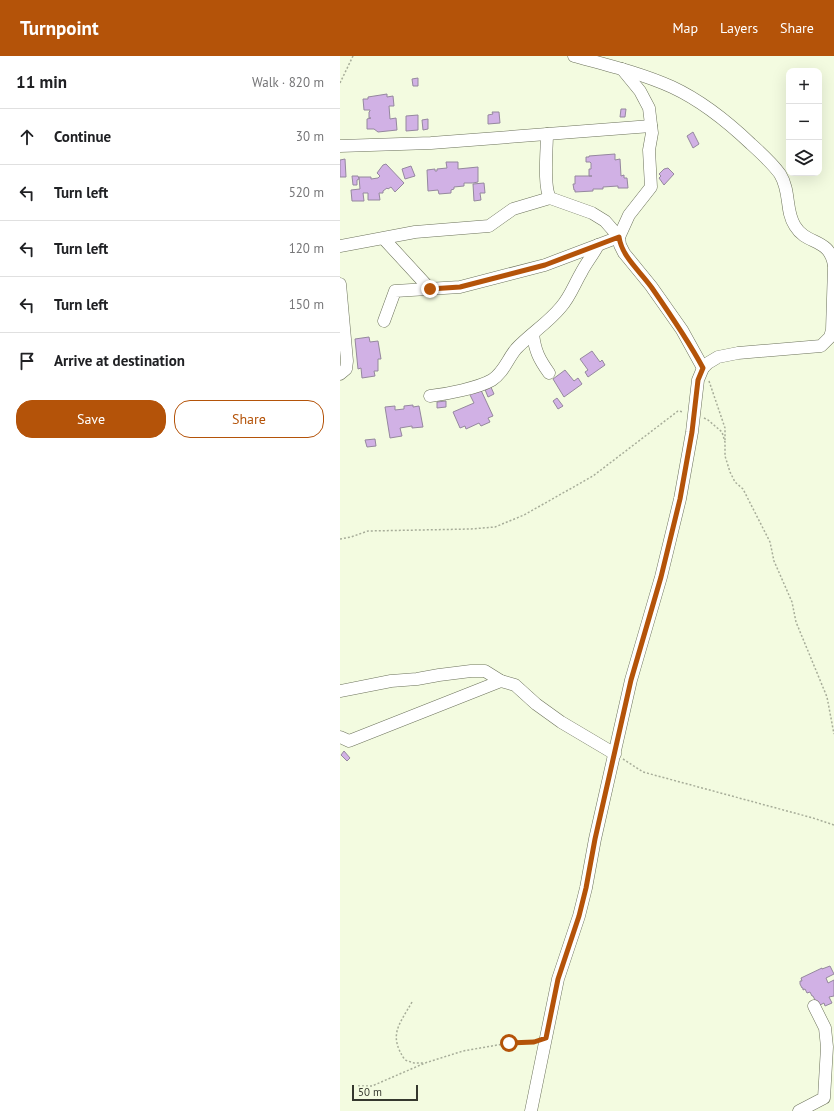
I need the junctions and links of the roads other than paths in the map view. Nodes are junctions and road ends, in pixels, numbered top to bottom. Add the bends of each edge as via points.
1 (574, 56) edge
2 (622, 70) junction
3 (652, 126) junction
4 (547, 134) junction
5 (340, 146) edge
6 (550, 198) junction
7 (619, 237) junction
8 (384, 239) junction
9 (598, 245) junction
10 (340, 246) edge
11 (834, 266) edge
12 (340, 284) edge
13 (430, 289) junction
14 (384, 321) dead end
15 (533, 334) junction
16 (834, 345) edge
17 (821, 346) junction
18 (703, 368) junction
19 (549, 373) dead end
20 (340, 374) edge
21 (430, 396) dead end
22 (501, 681) junction
23 (340, 691) edge
24 (340, 737) edge
25 (615, 754) junction
26 (814, 1006) dead end
27 (531, 1111) edge
28 (799, 1111) edge

1 - 2 street
2 - 3 street via 646,100
2 - 11 street via 660,82 685,94 741,134 777,170 784,182 794,224 802,234 830,252
3 - 4 street
3 - 7 street via 649,150 651,187 630,215
4 - 5 street via 431,143
4 - 6 street via 546,183
6 - 7 street via 599,216
6 - 8 street via 514,209 489,226 415,232
7 - 9 street
7 - 18 street via 624,253 651,286
8 - 10 street
8 - 13 street
9 - 13 street via 545,265 460,287
9 - 15 street via 561,307
11 - 17 street via 832,330
12 - 20 street via 347,361 346,369
13 - 14 street via 395,291
15 - 19 street via 540,360
15 - 21 street via 516,350 501,373 491,381 447,394
16 - 17 street
17 - 18 street via 725,356 713,360
18 - 25 street via 698,380 695,414 680,499 658,591 636,659
22 - 23 street via 485,671 471,671 391,681
22 - 24 street via 348,741
22 - 25 street via 515,685 561,722
25 - 27 street via 579,916 558,979
26 - 28 street via 825,1028 827,1047 824,1098

